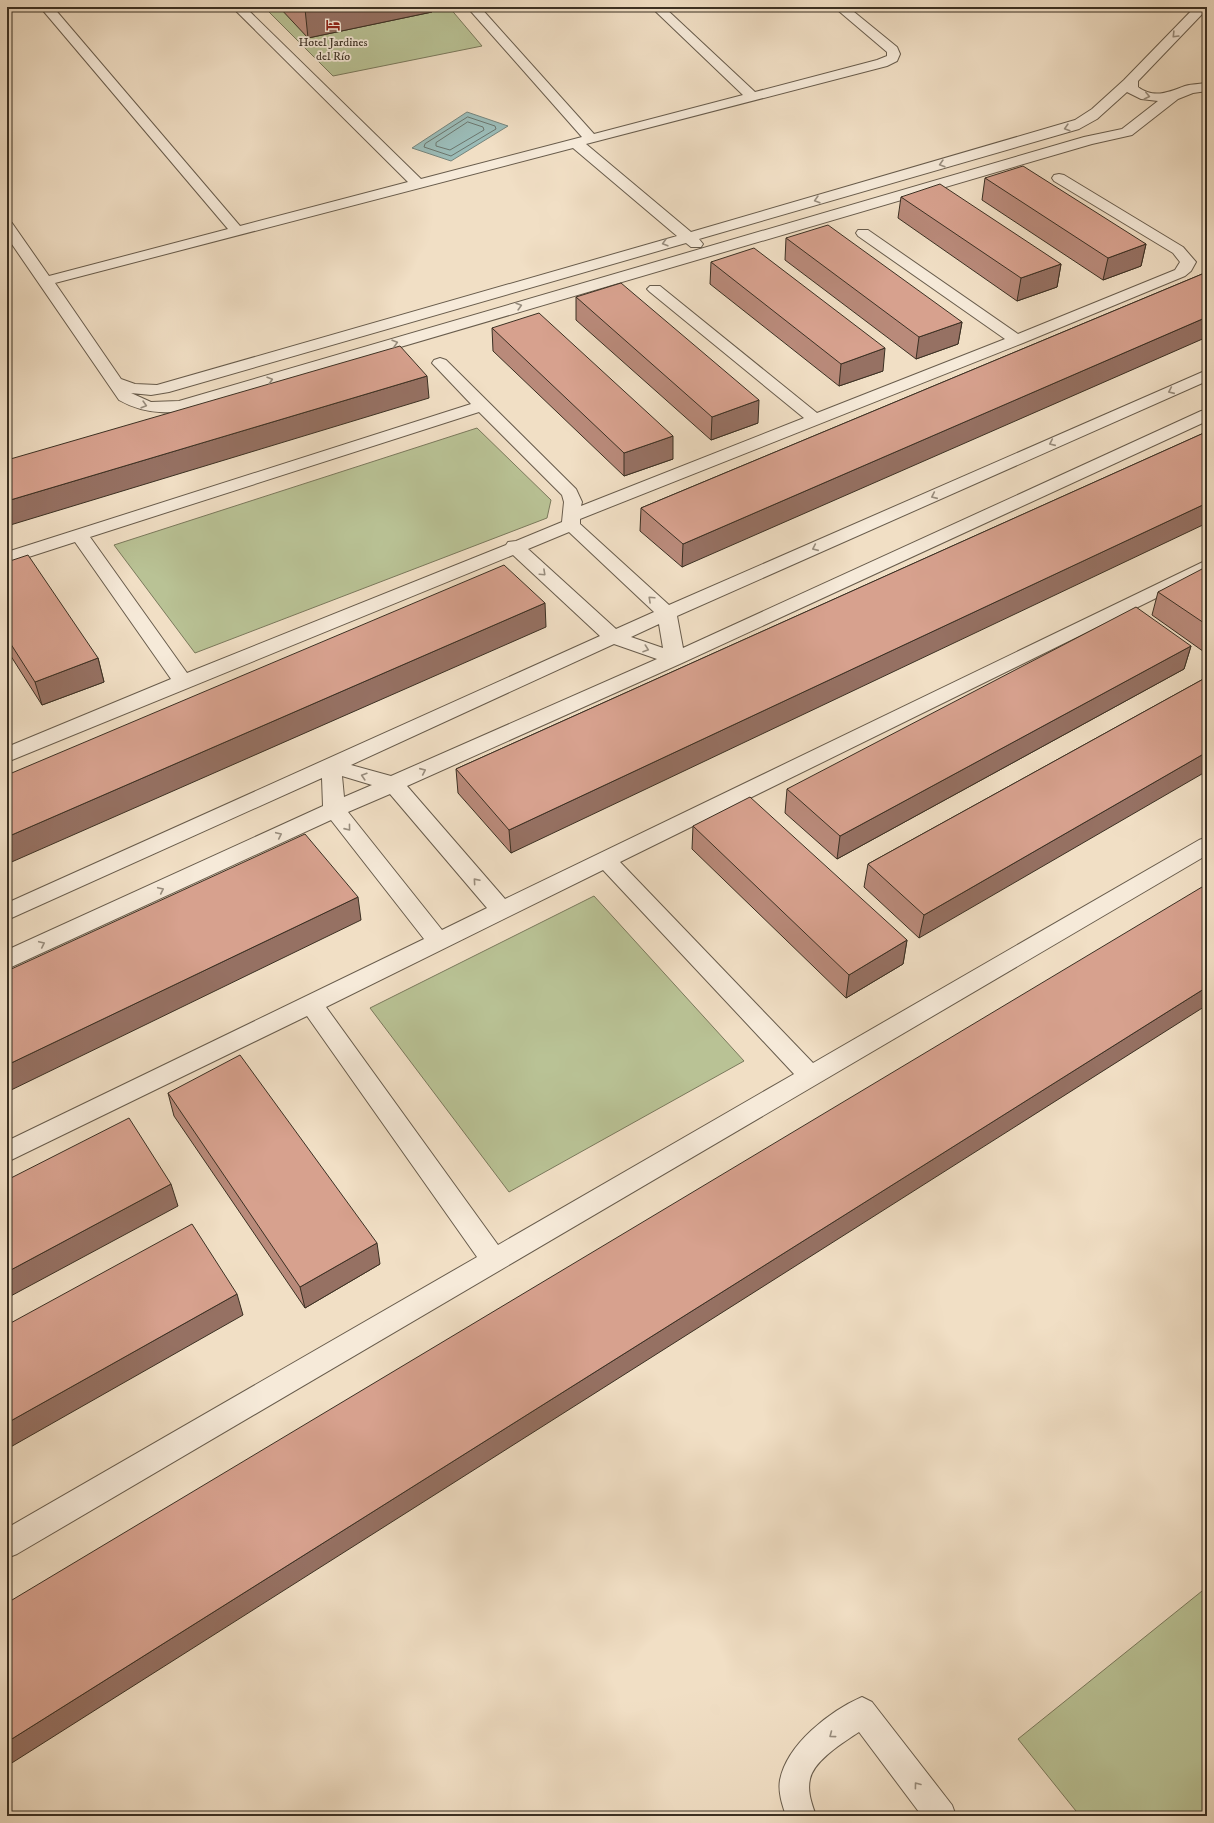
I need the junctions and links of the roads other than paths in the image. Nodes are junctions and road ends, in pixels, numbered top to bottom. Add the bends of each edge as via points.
1 (46, 7) edge
2 (238, 7) edge
3 (473, 7) edge
4 (657, 7) edge
5 (840, 7) edge
6 (1202, 7) edge
7 (1131, 81) junction
8 (1207, 87) edge
9 (752, 96) junction
10 (1173, 96) junction
11 (591, 139) junction
12 (576, 143) junction
13 (1059, 178) dead end
14 (418, 184) junction
15 (7, 226) edge
16 (237, 232) junction
17 (863, 233) dead end
18 (688, 237) junction
19 (705, 251) junction
20 (46, 281) junction
21 (655, 289) dead end
22 (1017, 340) junction
23 (440, 363) dead end
24 (1207, 375) edge
25 (115, 382) junction
26 (482, 406) junction
27 (1207, 415) edge
28 (816, 420) junction
29 (571, 520) junction
30 (79, 536) junction
31 (514, 546) junction
32 (7, 558) edge
33 (1207, 566) edge
34 (667, 613) junction
35 (613, 638) junction
36 (675, 659) junction
37 (183, 682) junction
38 (7, 756) edge
39 (331, 766) junction
40 (393, 784) junction
41 (334, 810) junction
42 (1207, 845) edge
43 (606, 860) junction
44 (502, 911) junction
45 (7, 912) edge
46 (438, 942) junction
47 (7, 960) edge
48 (311, 1004) junction
49 (811, 1076) junction
50 (7, 1152) edge
51 (494, 1260) junction
52 (7, 1544) edge
53 (801, 1816) edge
54 (941, 1816) edge

1 - 16 street
2 - 14 street
3 - 11 street
4 - 9 street
5 - 9 street via 892,50 892,58 882,63
6 -> 7 street
7 -> 10 street via 1131,88 1140,94 1160,98
7 -> 18 street via 1089,119 1074,126
8 - 10 street via 1190,89
9 - 11 street
10 - 19 street via 1127,132 1089,140
11 - 12 street
12 - 14 street
12 - 18 street
13 - 22 street via 1178,250 1188,262 1180,273
14 - 16 street
15 - 20 street
16 - 20 street
17 - 22 street
18 - 19 street
18 -> 25 street via 163,389 149,391 129,388
25 -> 19 street via 125,396 147,407 180,406
20 - 25 street
21 - 28 street
22 - 28 street
23 - 26 street
24 -> 34 street
26 - 29 street via 570,493 573,502
26 - 30 street
27 - 36 street
28 - 29 street
29 - 31 street
34 -> 29 street
30 - 32 street
30 - 37 street
31 -> 35 street
31 - 37 street
33 - 43 street
34 - 35 street
34 - 36 street
35 -> 36 street
35 - 39 street
40 -> 36 street
37 - 38 street
40 -> 39 street
39 - 41 street
39 - 45 street
40 - 41 street
44 -> 40 street
41 -> 46 street
47 -> 41 street
42 - 49 street
43 - 44 street
43 - 49 street
44 - 46 street
46 - 48 street
48 - 50 street
48 - 51 street
49 - 51 street
51 - 52 street
54 -> 53 lane via 862,1712 808,1753 797,1767 794,1784 796,1804

